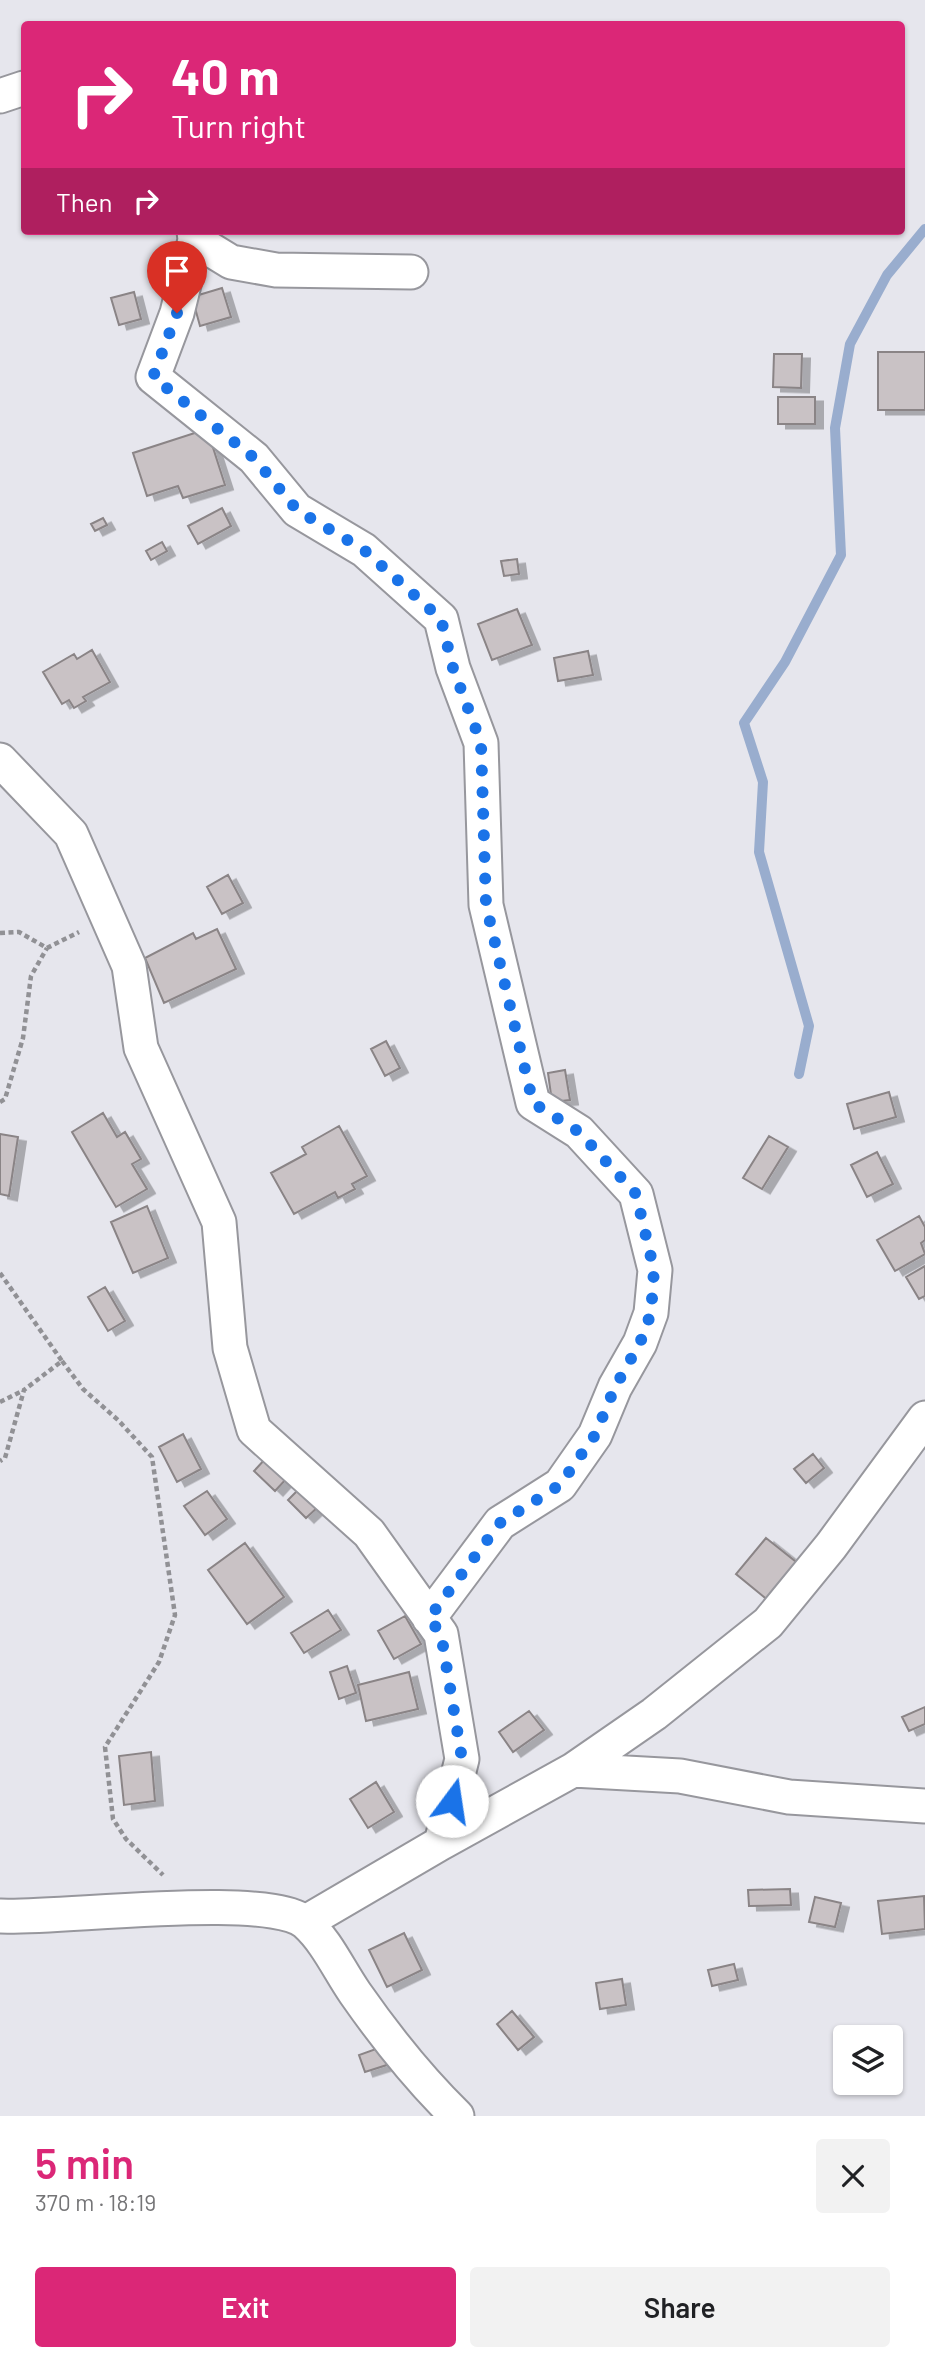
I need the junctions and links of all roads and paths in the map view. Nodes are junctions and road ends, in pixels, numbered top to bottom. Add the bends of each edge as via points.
1 (21, 89) edge
2 (0, 96) edge
3 (194, 236) edge
4 (411, 272) dead end
5 (0, 760) edge
6 (108, 918) junction
7 (0, 933) edge
8 (47, 947) junction
9 (0, 1102) edge
10 (0, 1273) edge
11 (62, 1360) junction
12 (24, 1390) junction
13 (0, 1402) edge
14 (925, 1418) edge
15 (0, 1461) edge
16 (429, 1618) junction
17 (573, 1770) junction
18 (925, 1806) edge
19 (441, 1843) junction
20 (196, 1908) junction
21 (0, 1916) edge
22 (306, 1922) junction
23 (457, 2116) edge

1 - 2 street
3 - 4 street via 231,262 276,270
3 - 16 street via 177,313 153,377 254,458 297,510 364,550 441,619 453,668 481,743 486,905 533,1103 579,1132 636,1194 654,1270 651,1313 595,1435 560,1485 500,1523
5 - 6 street via 71,834
6 - 8 path
6 - 16 street via 128,966 141,1048 219,1222 230,1348 254,1430 369,1534
7 - 8 path via 19,932
8 - 9 path via 31,976 23,1038 5,1099
10 - 11 path
11 - 12 path
11 - 20 path via 83,1389 152,1457 175,1615 159,1662 105,1747 113,1819 126,1839
12 - 13 path
12 - 15 path via 5,1458
14 - 17 street via 768,1623 654,1714
16 - 19 street via 441,1634 462,1759
17 - 18 street via 680,1776 789,1797
17 - 19 street
19 - 22 street
20 - 21 street
20 - 22 street via 293,1914
22 - 23 street via 395,2045

